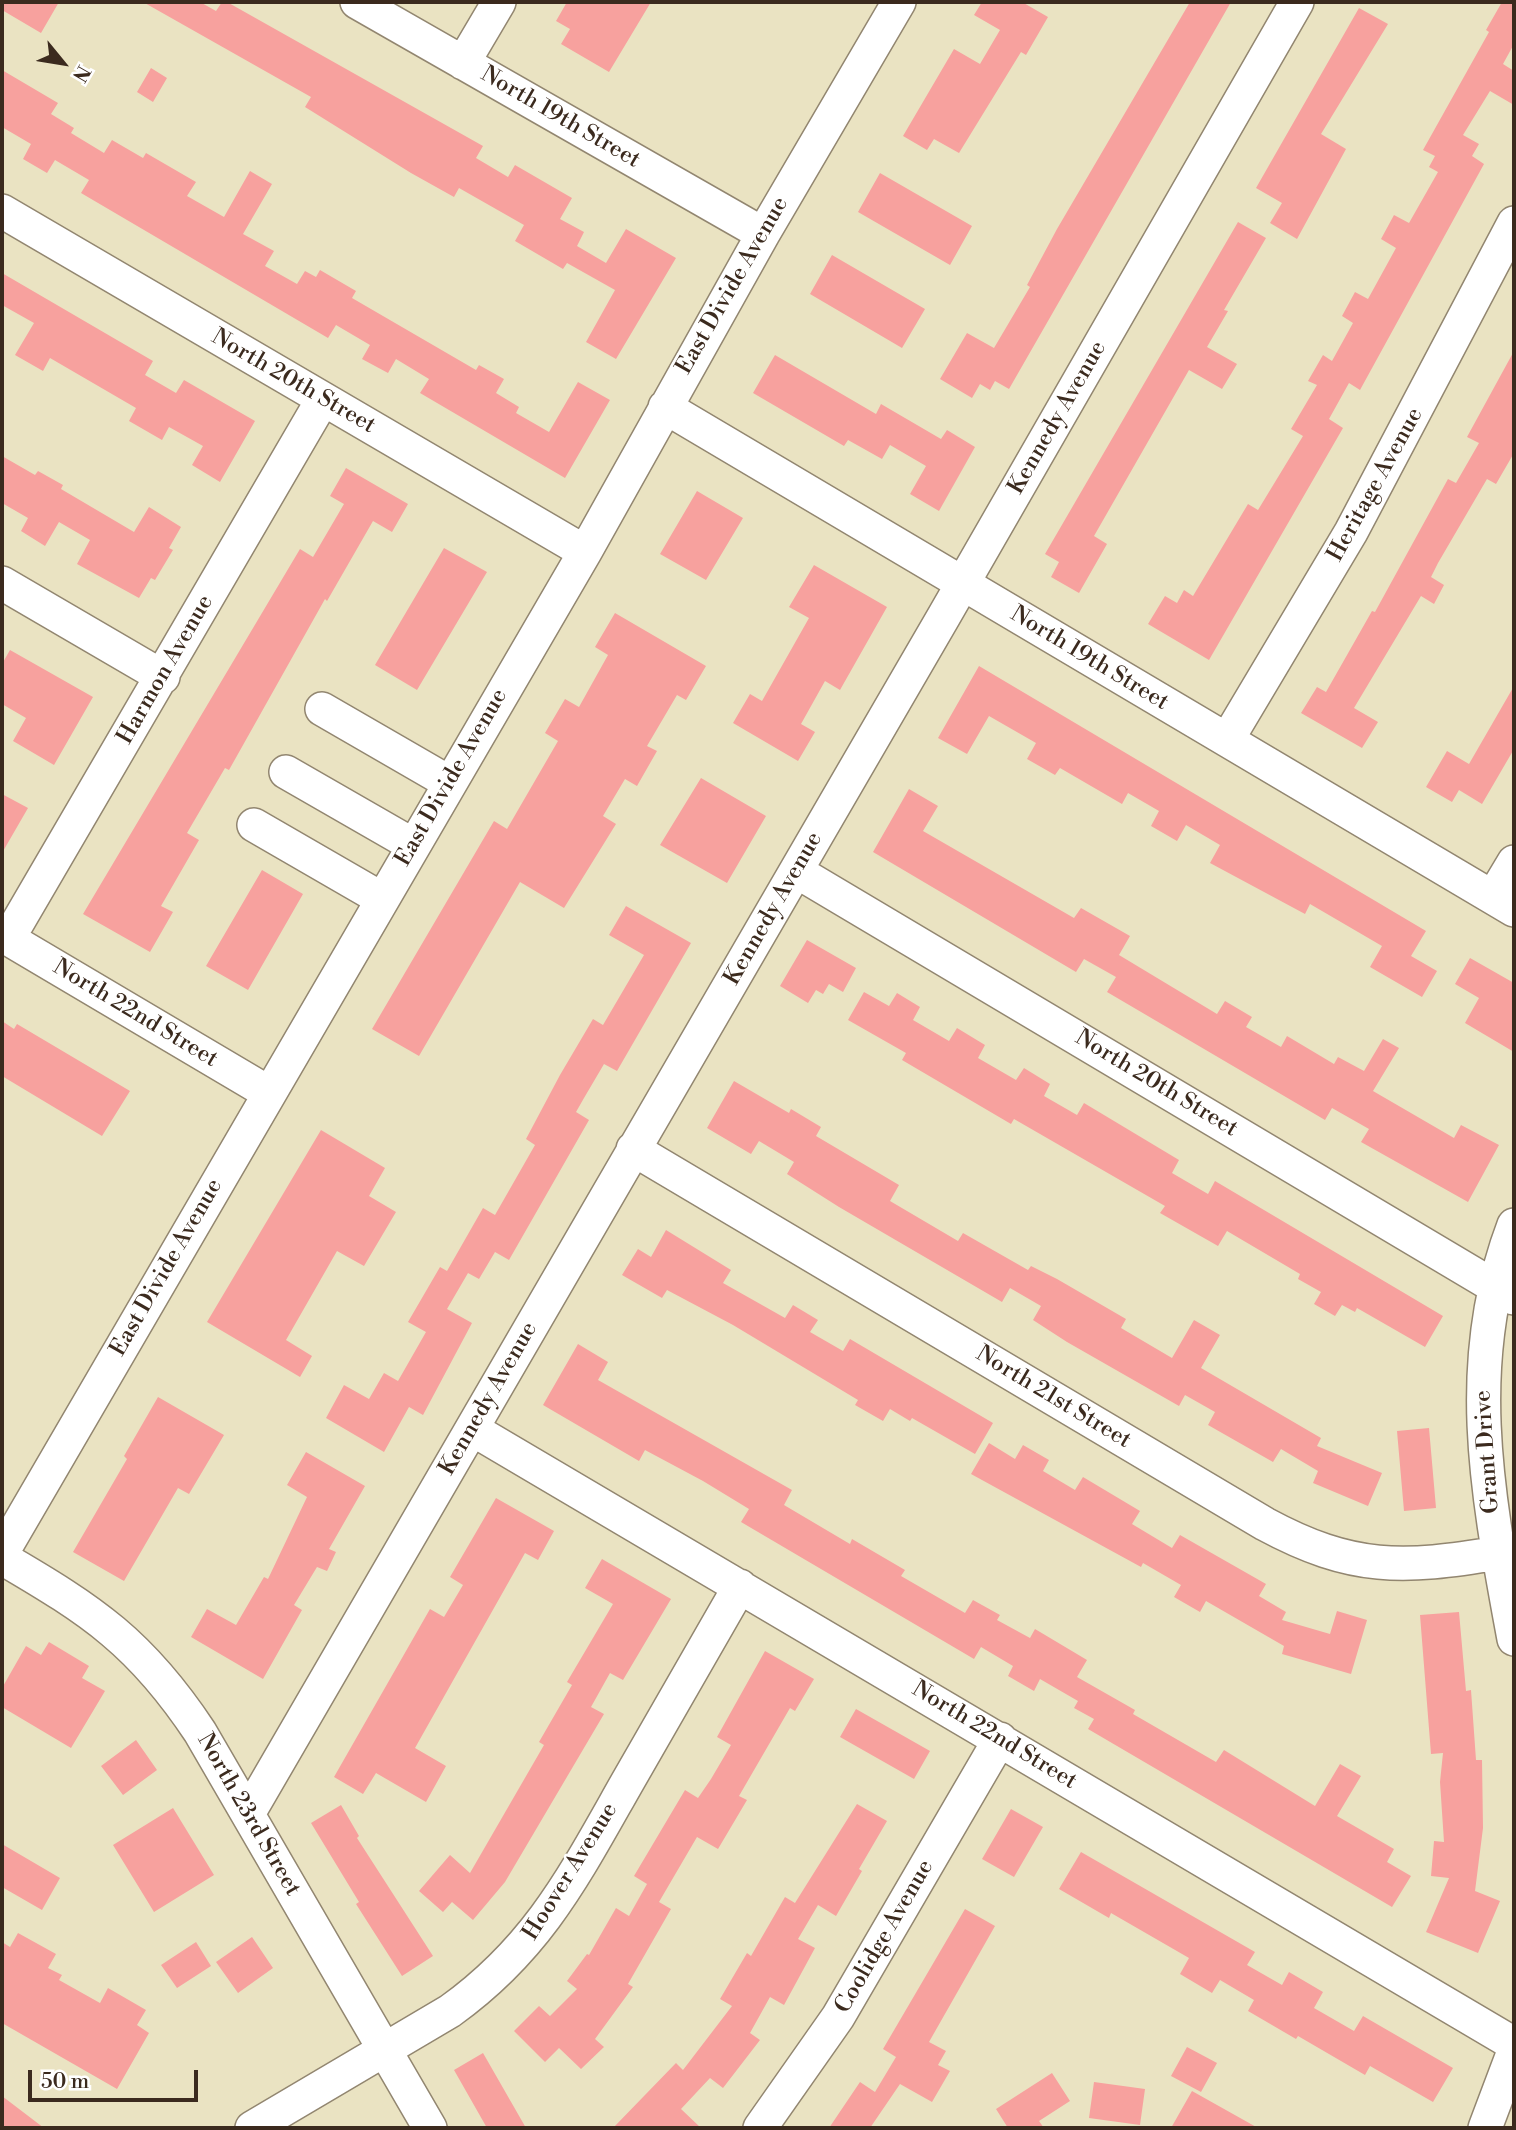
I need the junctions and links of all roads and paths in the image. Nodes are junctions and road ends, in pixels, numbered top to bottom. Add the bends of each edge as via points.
1 (357, 2) edge
2 (499, 2) edge
3 (899, 2) edge
4 (1297, 2) edge
5 (463, 63) junction
6 (2, 211) edge
7 (1514, 223) edge
8 (763, 234) junction
9 (323, 399) junction
10 (664, 407) junction
11 (584, 552) junction
12 (2, 583) edge
13 (963, 584) junction
14 (163, 677) junction
15 (322, 709) dead end
16 (1227, 740) junction
17 (286, 772) dead end
18 (450, 783) junction
19 (254, 825) dead end
20 (414, 845) junction
21 (1514, 862) edge
22 (796, 870) junction
23 (382, 899) junction
24 (1504, 904) edge
25 (5, 937) edge
26 (269, 1093) junction
27 (633, 1149) junction
28 (1514, 1225) edge
29 (1505, 1292) edge
30 (472, 1429) junction
31 (1498, 1553) junction
32 (2, 1556) edge
33 (740, 1586) junction
34 (1514, 1639) edge
35 (1000, 1739) junction
36 (248, 1814) junction
37 (1514, 2044) edge
38 (383, 2050) junction
39 (1514, 2051) edge
40 (252, 2128) edge
41 (430, 2128) edge
42 (760, 2128) edge
43 (1485, 2128) edge

1 - 5 street, North 19th Street
2 - 5 street
3 - 8 street, East Divide Avenue
4 - 13 street, Kennedy Avenue
5 - 8 street, North 19th Street
6 - 9 street, North 20th Street
7 - 16 street, Heritage Avenue via 1351,532
8 - 10 street, East Divide Avenue
9 - 11 street, North 20th Street
9 - 14 street, Harmon Avenue
10 - 11 street, East Divide Avenue
10 - 13 street, North 19th Street
11 - 18 street, East Divide Avenue
12 - 14 street
13 - 16 street, North 19th Street
13 - 22 street, Kennedy Avenue
14 - 25 street, Harmon Avenue
15 - 18 street
16 - 24 street, North 19th Street
17 - 20 street
18 - 20 street, East Divide Avenue
19 - 23 street
20 - 23 street, East Divide Avenue
21 - 24 street
22 - 27 street, Kennedy Avenue
22 - 29 street, North 20th Street
23 - 26 street, East Divide Avenue
25 - 26 street, North 22nd Street
26 - 32 street, East Divide Avenue
27 - 30 street, Kennedy Avenue
27 - 31 street, North 21st Street via 1288,1537 1340,1557 1390,1564 1440,1563
28 - 29 street, Grant Drive
29 - 31 street, Grant Drive via 1486,1345 1482,1404 1484,1463
30 - 33 street, North 22nd Street
30 - 36 street, Kennedy Avenue
31 - 34 street, Grant Drive
32 - 36 street, North 23rd Street via 81,1605 142,1657 200,1732
33 - 35 street, North 22nd Street
33 - 38 street, Hoover Avenue via 536,1933 477,1992
35 - 37 street, North 22nd Street
35 - 42 street, Coolidge Avenue via 838,2017
36 - 38 street, North 23rd Street
38 - 40 street, Hoover Avenue
38 - 41 street, North 23rd Street
39 - 43 street

